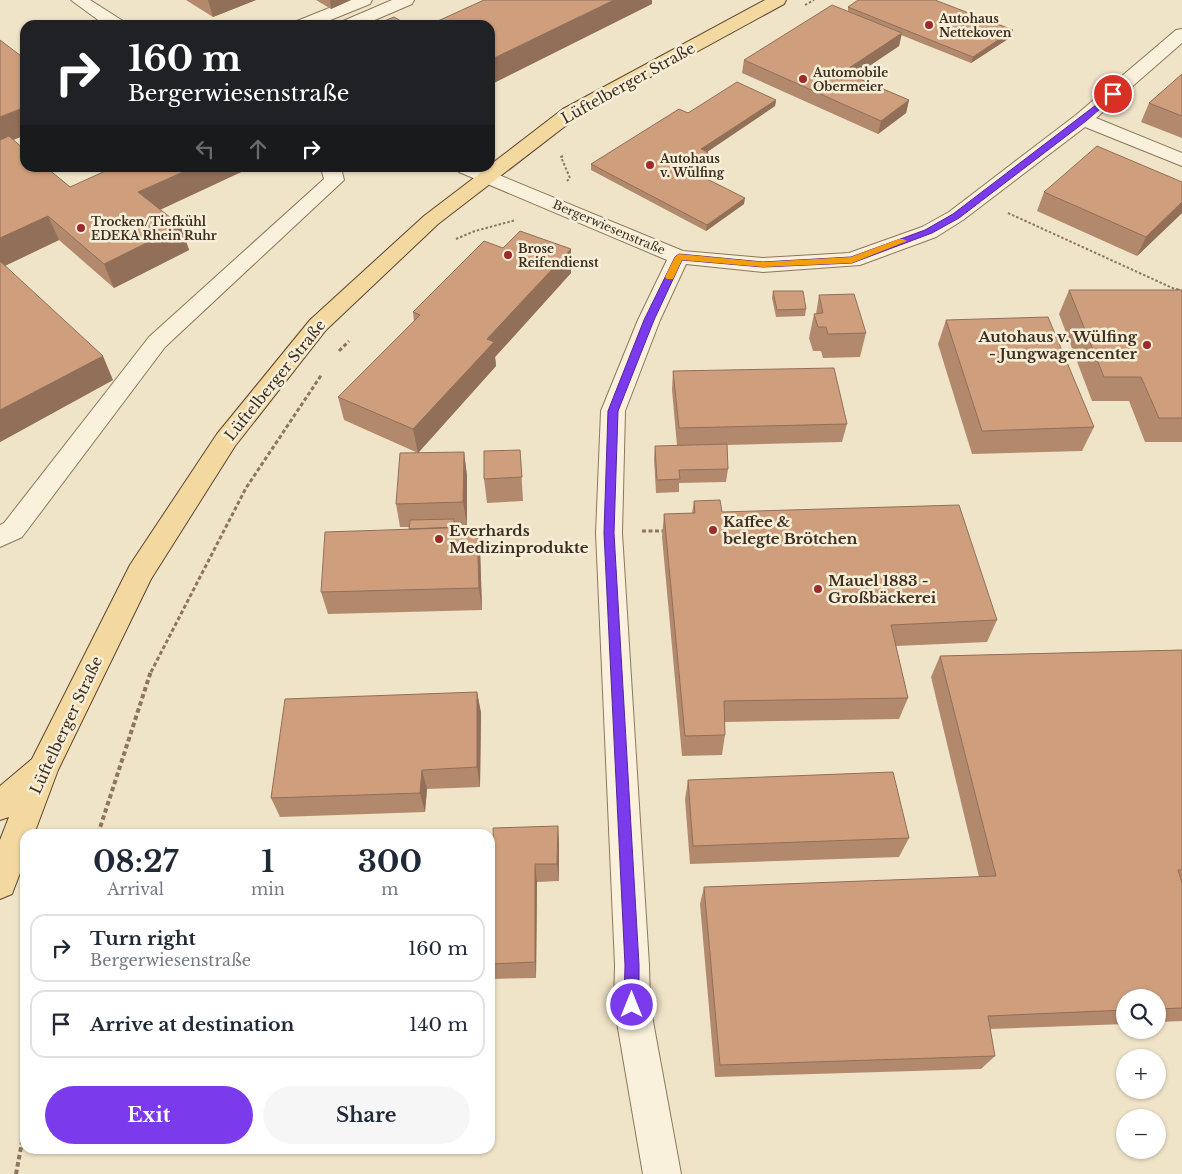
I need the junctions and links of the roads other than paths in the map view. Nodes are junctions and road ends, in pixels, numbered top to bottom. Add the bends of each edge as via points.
1 (79, 0) edge
2 (364, 0) edge
3 (406, 0) edge
4 (788, 5) edge
5 (109, 20) edge
6 (315, 20) edge
7 (361, 20) edge
8 (1182, 34) edge
9 (1083, 119) junction
10 (495, 160) edge
11 (1182, 160) edge
12 (333, 172) edge
13 (476, 172) edge
14 (679, 257) junction
15 (0, 538) edge
16 (43, 768) junction
17 (0, 806) edge
18 (20, 829) edge
19 (20, 830) edge
20 (0, 883) edge
21 (662, 1174) edge

1 - 5 street
2 - 6 street
3 - 7 street
4 - 10 main road, Lüftelberger Straße via 570,113
8 - 9 street, Bergerwiesenstraße
9 - 11 street
9 - 14 street, Bergerwiesenstraße via 956,216 928,232 852,260 763,265
12 - 15 street via 334,180 157,342 13,530
13 - 14 street, Bergerwiesenstraße
13 - 16 main road, Lüftelberger Straße via 431,220 318,325 226,440 140,573
14 - 21 street via 649,320 613,411 609,533 632,1005
16 - 17 main road
16 - 18 main road, Lüftelberger Straße
19 - 20 main road, Lüftelberger Straße

